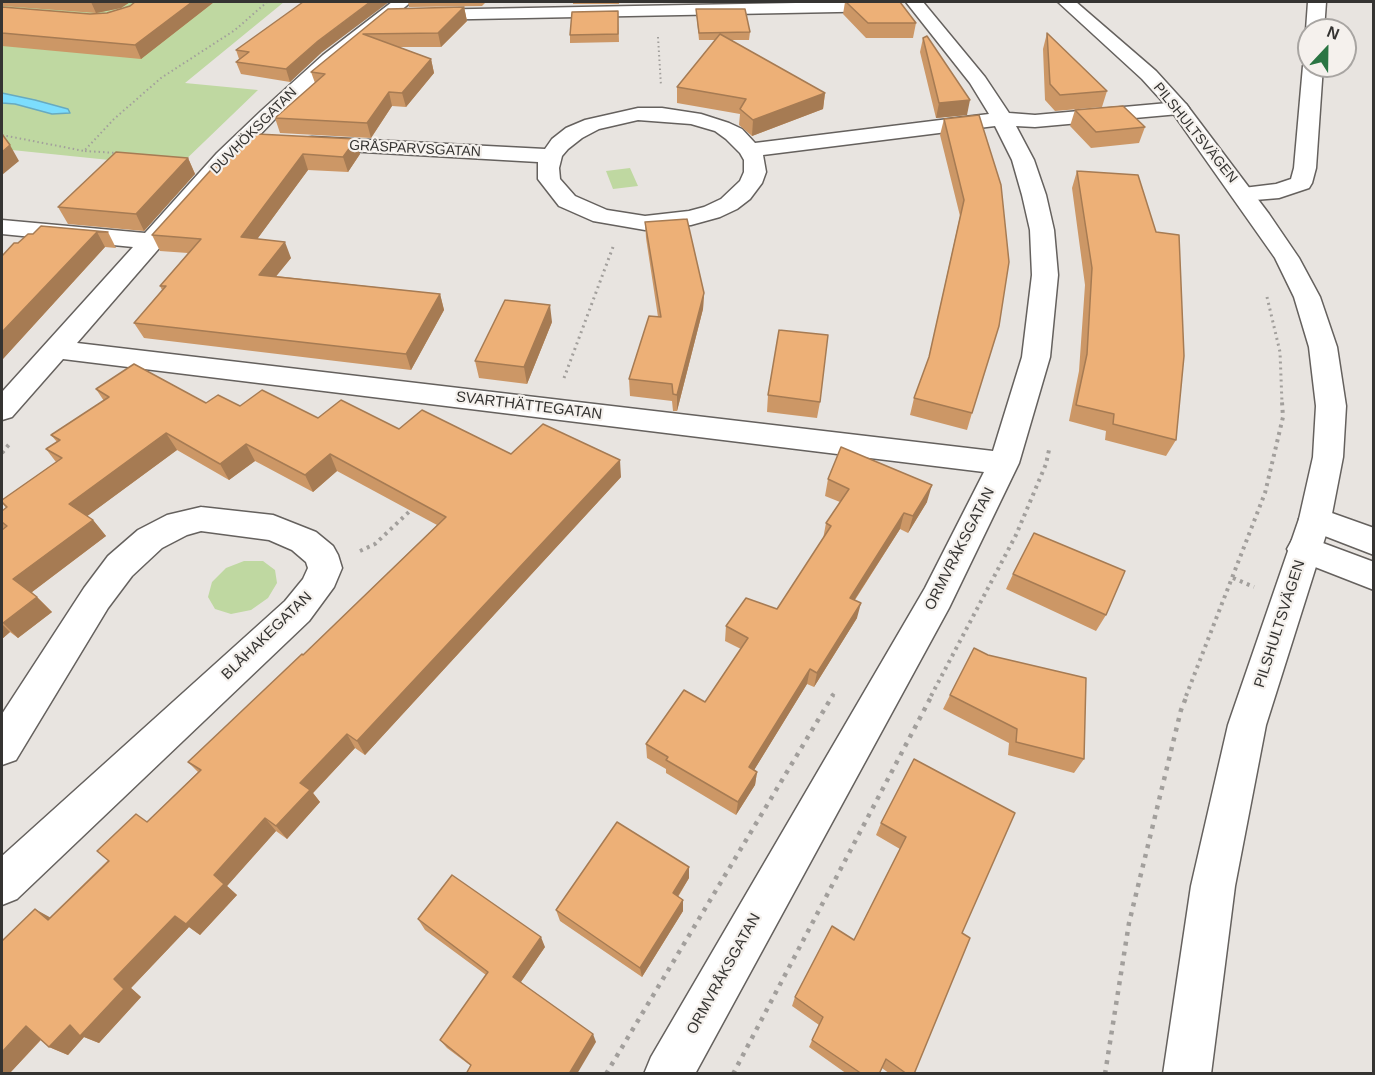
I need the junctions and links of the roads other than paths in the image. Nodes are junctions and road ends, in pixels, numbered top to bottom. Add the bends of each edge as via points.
1 (1066, 2) edge
2 (1317, 2) edge
3 (916, 4) edge
4 (657, 7) edge
5 (393, 8) edge
6 (1316, 18) edge
7 (1311, 78) edge
8 (1173, 102) junction
9 (1002, 119) junction
10 (291, 142) edge
11 (750, 150) junction
12 (551, 156) junction
13 (1243, 194) junction
14 (2, 227) edge
15 (150, 241) junction
16 (55, 349) junction
17 (2, 410) edge
18 (1004, 463) junction
19 (1310, 534) junction
20 (1374, 542) edge
21 (1374, 576) edge
22 (2, 747) edge
23 (2, 884) edge
24 (668, 1074) edge
25 (1187, 1074) edge

1 - 8 street, PILSHULTSVÄGEN
2 - 6 street
3 - 4 street
3 - 9 street, ORMVRÅKSGATAN via 978,81
4 - 5 street
5 - 15 street, DUVHÖKSGATAN via 321,67 256,140
7 - 13 street, PILSHULTSVÄGEN via 1301,183 1279,191
8 - 9 street via 1035,121
8 - 13 street, PILSHULTSVÄGEN
9 - 11 street
9 - 18 street, ORMVRÅKSGATAN via 1023,160 1034,195 1042,230 1045,275 1036,357
10 - 12 street, GRÅSPARVSGATAN
11 - 12 street via 722,127 694,118 638,114 592,124 574,133
11 - 12 street via 755,160 753,177 742,194 729,204 691,218 645,223 622,221 567,201 549,179
13 - 19 street, PILSHULTSVÄGEN via 1287,258 1307,297 1323,347 1331,406 1328,457
14 - 15 street
15 - 16 street, DUVHÖKSGATAN
16 - 17 street, DUVHÖKSGATAN
16 - 18 street, SVARTHÄTTEGATAN
18 - 24 street, ORMVRÅKSGATAN via 937,598
19 - 20 street
19 - 21 street
19 - 25 street, PILSHULTSVÄGEN via 1247,725 1213,886
22 - 23 street, BLÅHAKEGATAN via 96,598 120,566 150,539 179,524 201,519 273,528 304,541 321,555 325,568 317,587 297,610

